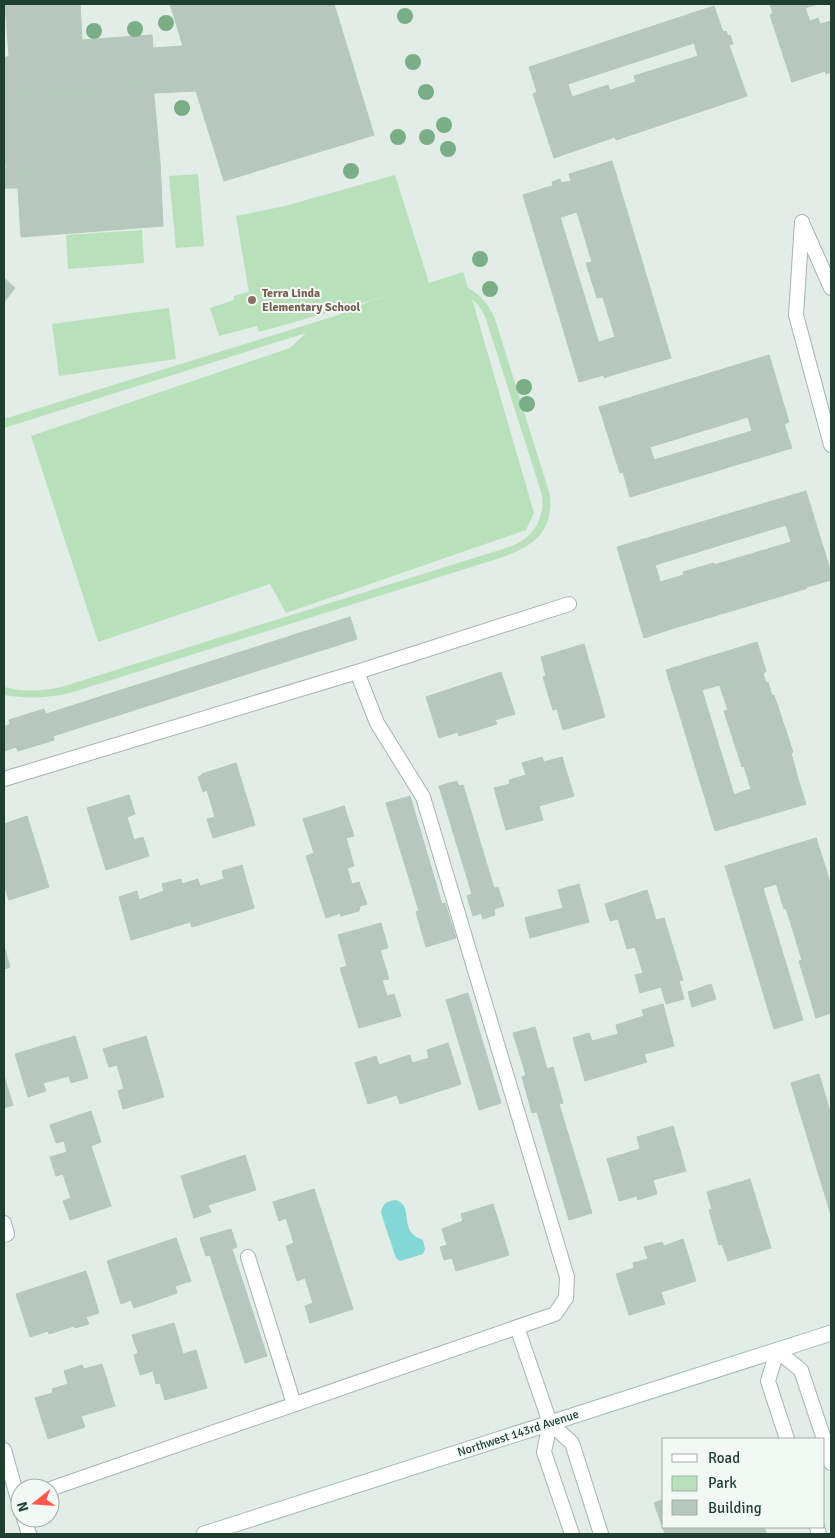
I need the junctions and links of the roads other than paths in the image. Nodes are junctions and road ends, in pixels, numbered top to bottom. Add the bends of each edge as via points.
1 (831, 288) edge
2 (831, 445) edge
3 (569, 604) dead end
4 (357, 672) junction
5 (4, 779) edge
6 (4, 1222) edge
7 (4, 1236) edge
8 (248, 1257) dead end
9 (517, 1327) junction
10 (831, 1333) edge
11 (778, 1351) junction
12 (294, 1404) junction
13 (550, 1422) junction
14 (787, 1438) edge
15 (824, 1438) edge
16 (825, 1442) edge
17 (4, 1450) edge
18 (831, 1463) edge
19 (12, 1478) edge
20 (60, 1486) edge
21 (204, 1534) edge
22 (572, 1534) edge
23 (601, 1534) edge

1 - 2 lane via 802,222 796,315
3 - 4 lane
4 - 5 lane
4 - 9 lane via 377,723 423,797 567,1277 566,1298 555,1314
6 - 7 lane via 8,1234
8 - 12 lane
9 - 12 lane
9 - 13 lane
10 - 11 main road, Northwest 143rd Avenue
11 - 13 main road, Northwest 143rd Avenue
11 - 14 lane via 768,1381
11 - 15 lane via 802,1370
12 - 20 lane
13 - 21 main road, Northwest 143rd Avenue
13 - 22 lane via 544,1452
13 - 23 lane via 572,1443
16 - 18 lane
17 - 19 lane

